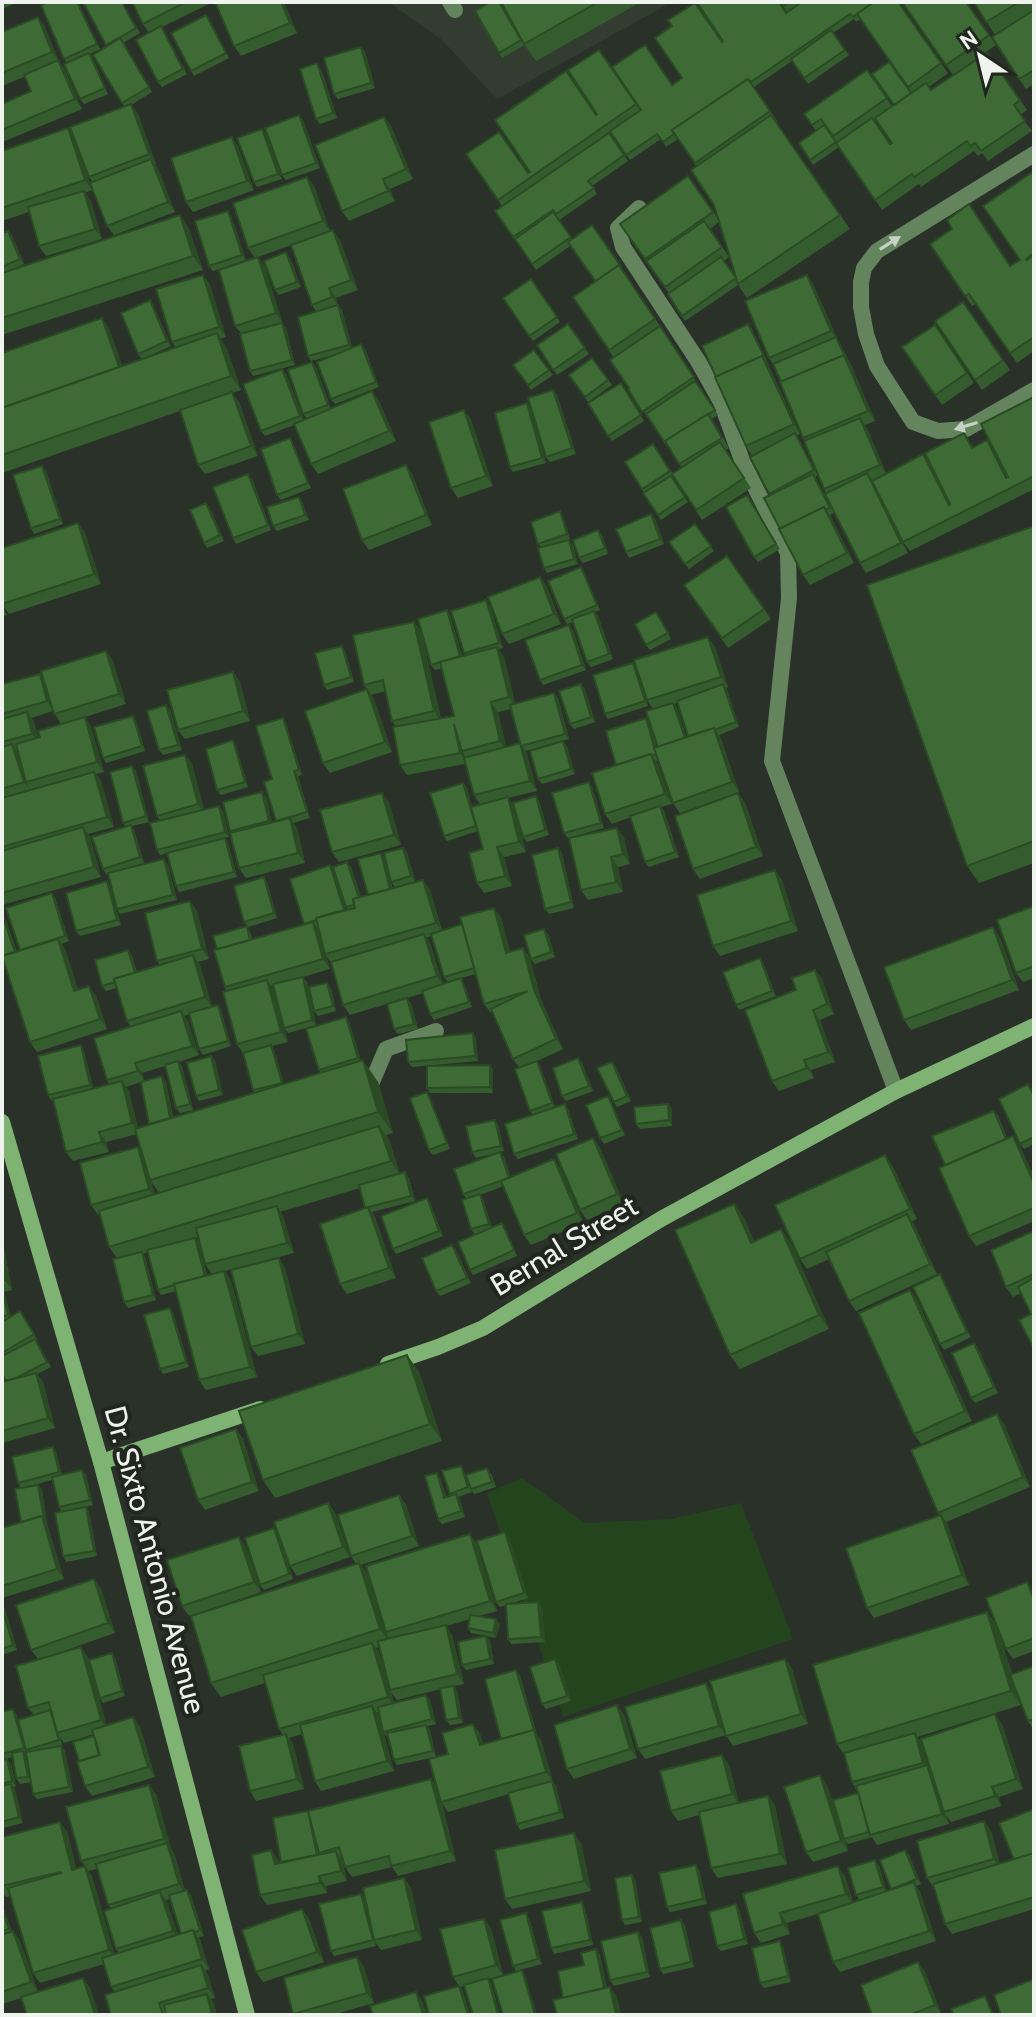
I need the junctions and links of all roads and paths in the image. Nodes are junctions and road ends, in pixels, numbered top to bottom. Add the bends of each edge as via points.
1 (1034, 154) edge
2 (639, 208) edge
3 (1034, 390) edge
4 (1034, 1026) edge
5 (436, 1031) dead end
6 (372, 1082) edge
7 (896, 1091) junction
8 (2, 1122) edge
9 (378, 1368) edge
10 (274, 1404) edge
11 (101, 1462) junction
12 (247, 2015) edge

3 -> 1 street via 966,429 938,431 913,422 877,366 861,307 864,268 877,251
2 - 7 street via 618,228 623,247 721,402 743,463 788,553 789,598 772,761
4 - 7 street, Bernal Street
5 - 6 street via 386,1049
7 - 9 street, Bernal Street via 661,1219 483,1328
8 - 11 street, Dr. Sixto Antonio Avenue
10 - 11 street
11 - 12 street, Dr. Sixto Antonio Avenue

